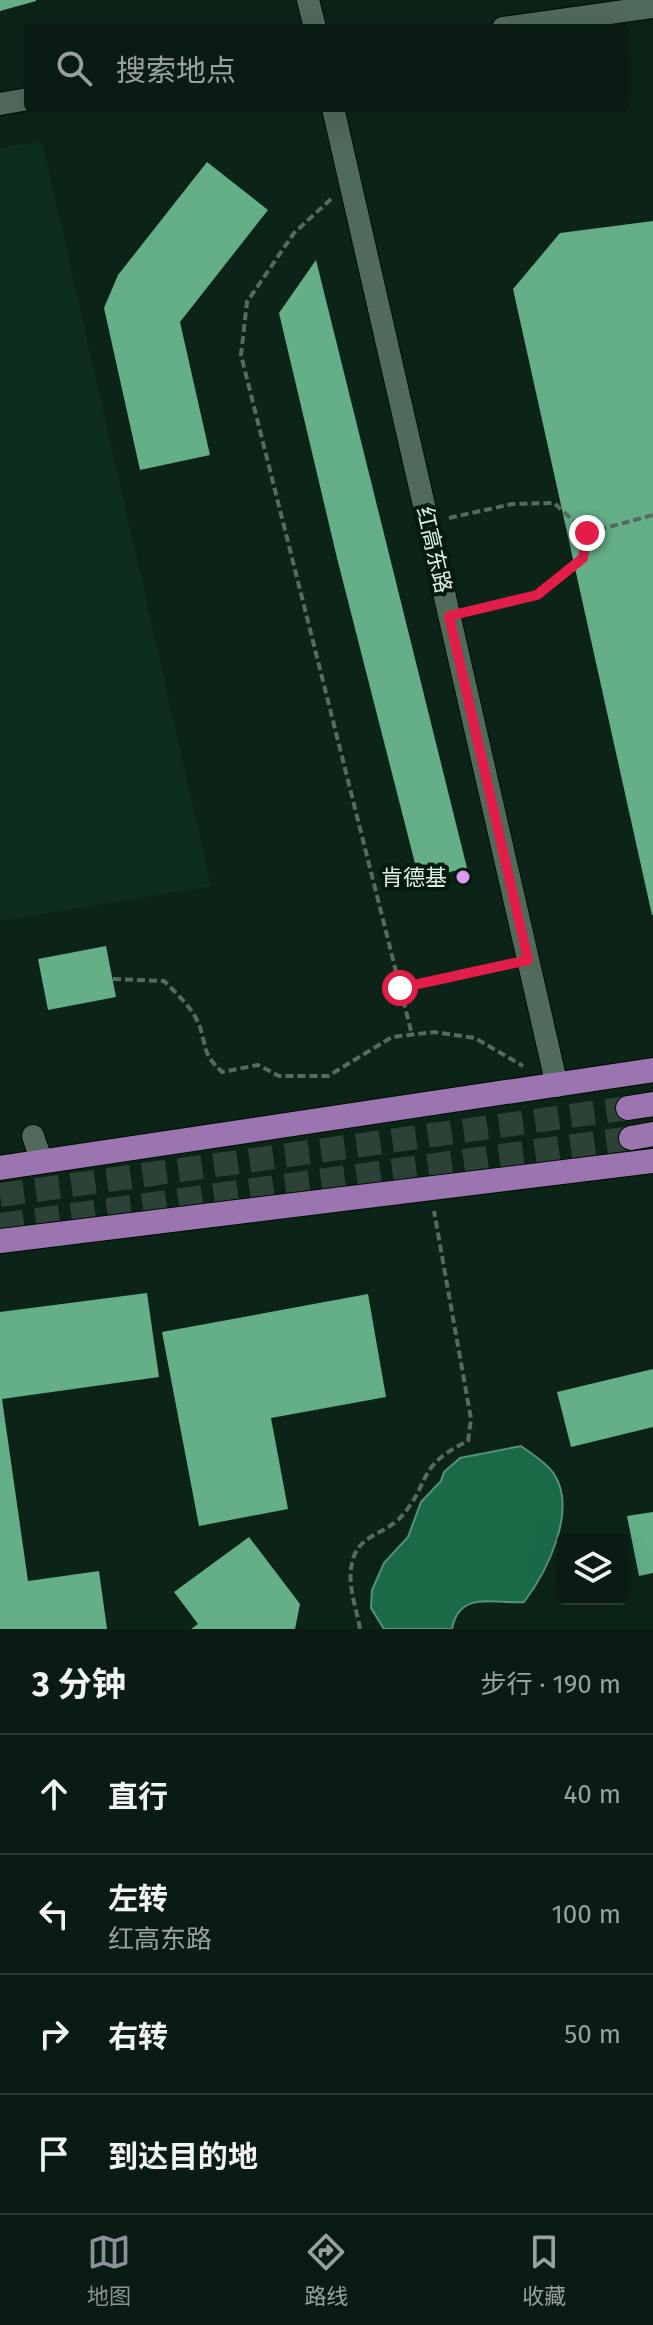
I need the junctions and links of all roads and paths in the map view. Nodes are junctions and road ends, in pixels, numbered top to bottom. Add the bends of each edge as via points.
1 (308, 0) edge
2 (653, 7) edge
3 (314, 24) edge
4 (532, 24) edge
5 (24, 100) edge
6 (0, 104) edge
7 (334, 112) edge
8 (350, 181) junction
9 (653, 515) edge
10 (428, 523) junction
11 (587, 533) junction
12 (449, 616) junction
13 (528, 960) junction
14 (113, 979) dead end
15 (400, 988) junction
16 (412, 1035) junction
17 (653, 1070) edge
18 (557, 1086) junction
19 (653, 1104) edge
20 (628, 1108) tunnel mouth
21 (33, 1136) dead end
22 (653, 1161) edge
23 (42, 1162) junction
24 (0, 1168) edge
25 (430, 1189) junction
26 (0, 1241) edge
27 (360, 1629) edge

1 - 3 street
2 - 4 street
5 - 6 street
7 - 8 street, 红高东路
8 - 10 street, 红高东路
8 - 15 path via 294,233 247,302 241,355
9 - 11 path
10 - 11 path via 512,504 554,503
10 - 12 street, 红高东路
11 - 12 path via 583,558 537,595
12 - 13 street, 红高东路
13 - 15 path
13 - 18 street, 红高东路
14 - 16 path via 164,981 184,1000 199,1025 205,1056 222,1072 258,1065 279,1076 328,1076 392,1037
15 - 16 path
16 - 18 path via 434,1032 475,1038
17 - 18 main road
18 - 23 main road
19 - 20 main road
21 - 23 street
22 - 25 main road
23 - 24 main road
25 - 26 main road
25 - 27 path via 471,1419 468,1441 441,1454 399,1519 359,1543 352,1560 351,1602

